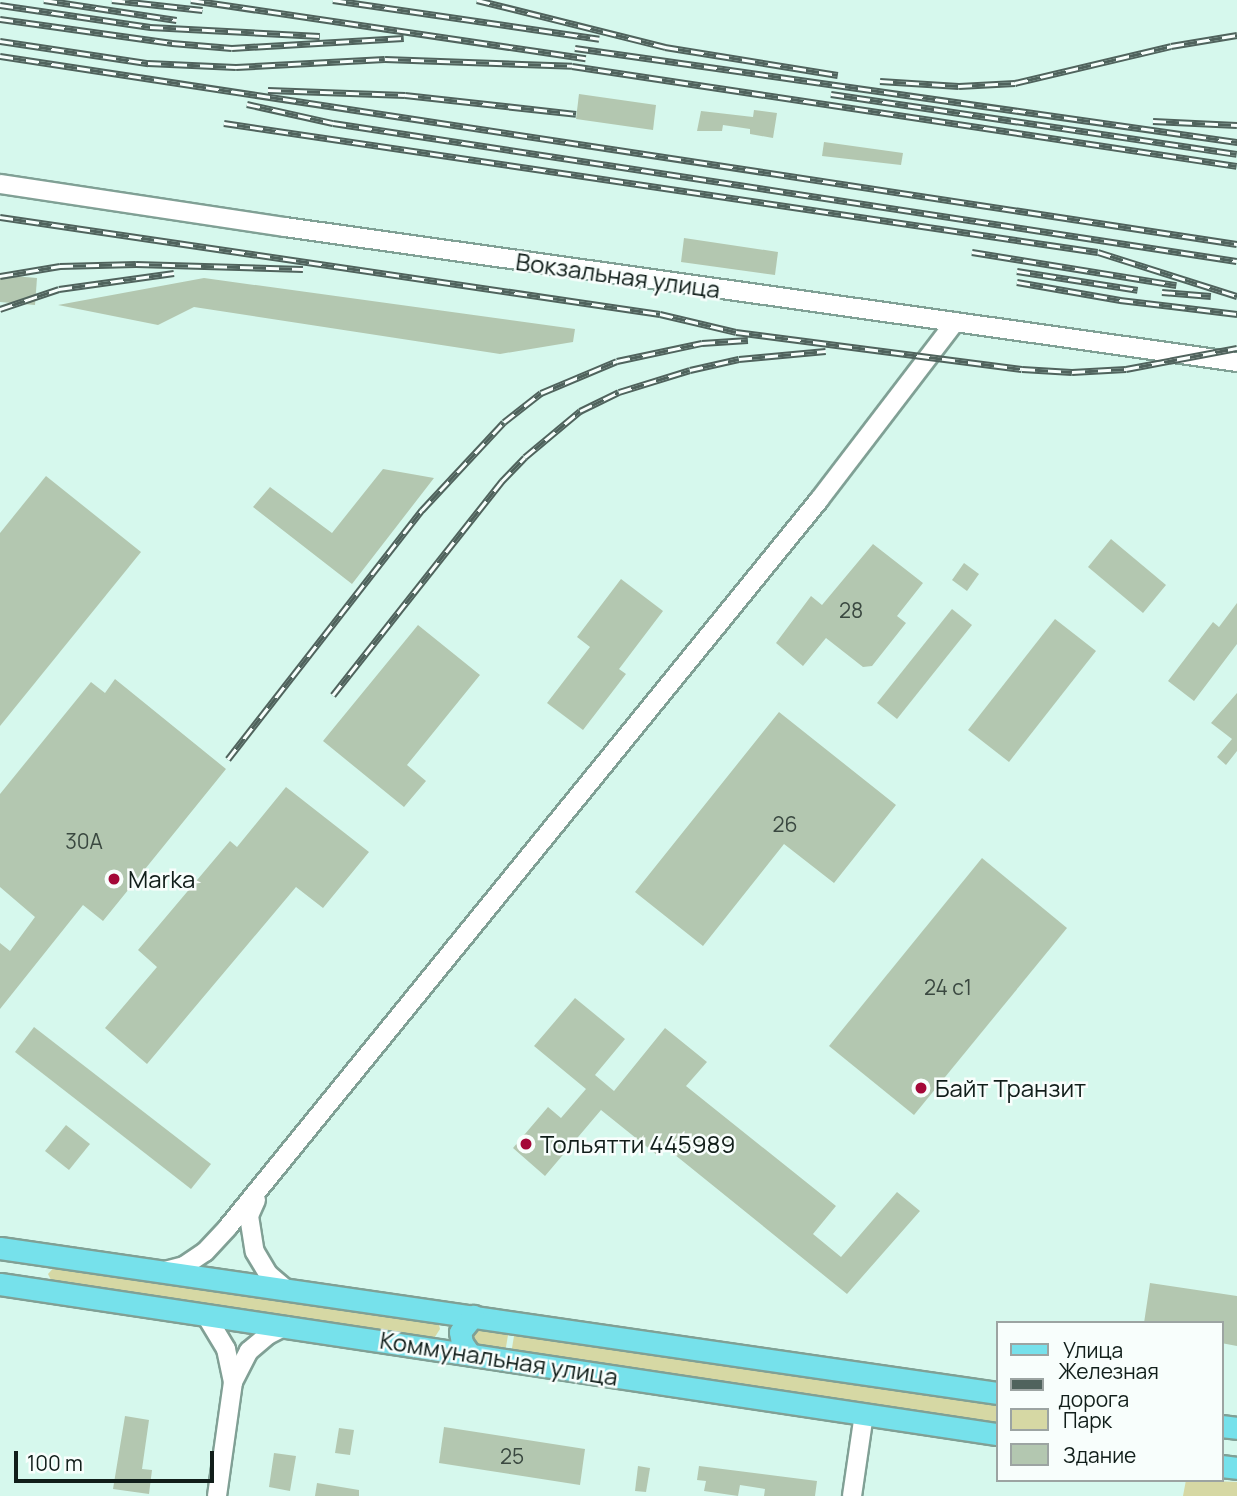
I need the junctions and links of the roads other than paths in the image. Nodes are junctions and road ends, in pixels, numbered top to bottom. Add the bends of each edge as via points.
1 (0, 184) edge
2 (955, 322) junction
3 (1237, 362) edge
4 (261, 1188) junction
5 (4, 1249) edge
6 (48, 1255) junction
7 (161, 1271) junction
8 (3, 1285) edge
9 (286, 1289) junction
10 (46, 1291) junction
11 (438, 1311) junction
12 (205, 1314) junction
13 (473, 1316) junction
14 (286, 1326) junction
15 (432, 1347) junction
16 (469, 1353) junction
17 (233, 1382) junction
18 (996, 1392) edge
19 (864, 1414) junction
20 (996, 1434) edge
21 (217, 1496) edge
22 (852, 1496) edge

1 - 2 street, Вокзальная улица
2 - 3 street, Вокзальная улица
2 - 4 street via 819,500
4 - 7 street via 205,1252 184,1266
4 - 9 street via 249,1216 249,1232 268,1274
5 - 6 main road, Коммунальная улица
5 - 8 main road via 20,1256 24,1268 17,1282
6 - 7 main road, Коммунальная улица
6 - 10 main road via 37,1260 32,1272
7 - 9 main road, Коммунальная улица
8 - 10 main road, Коммунальная улица
9 - 11 main road, Коммунальная улица
10 - 12 main road, Коммунальная улица
11 - 13 main road, Коммунальная улица
11 - 15 main road via 448,1329
12 - 14 main road, Коммунальная улица
12 - 17 street via 226,1349
13 - 16 main road via 460,1332
13 - 18 main road, Коммунальная улица
14 - 15 main road, Коммунальная улица
14 - 17 street via 249,1351
15 - 16 main road, Коммунальная улица
16 - 19 main road, Коммунальная улица
17 - 21 street
19 - 20 main road, Коммунальная улица
19 - 22 street

